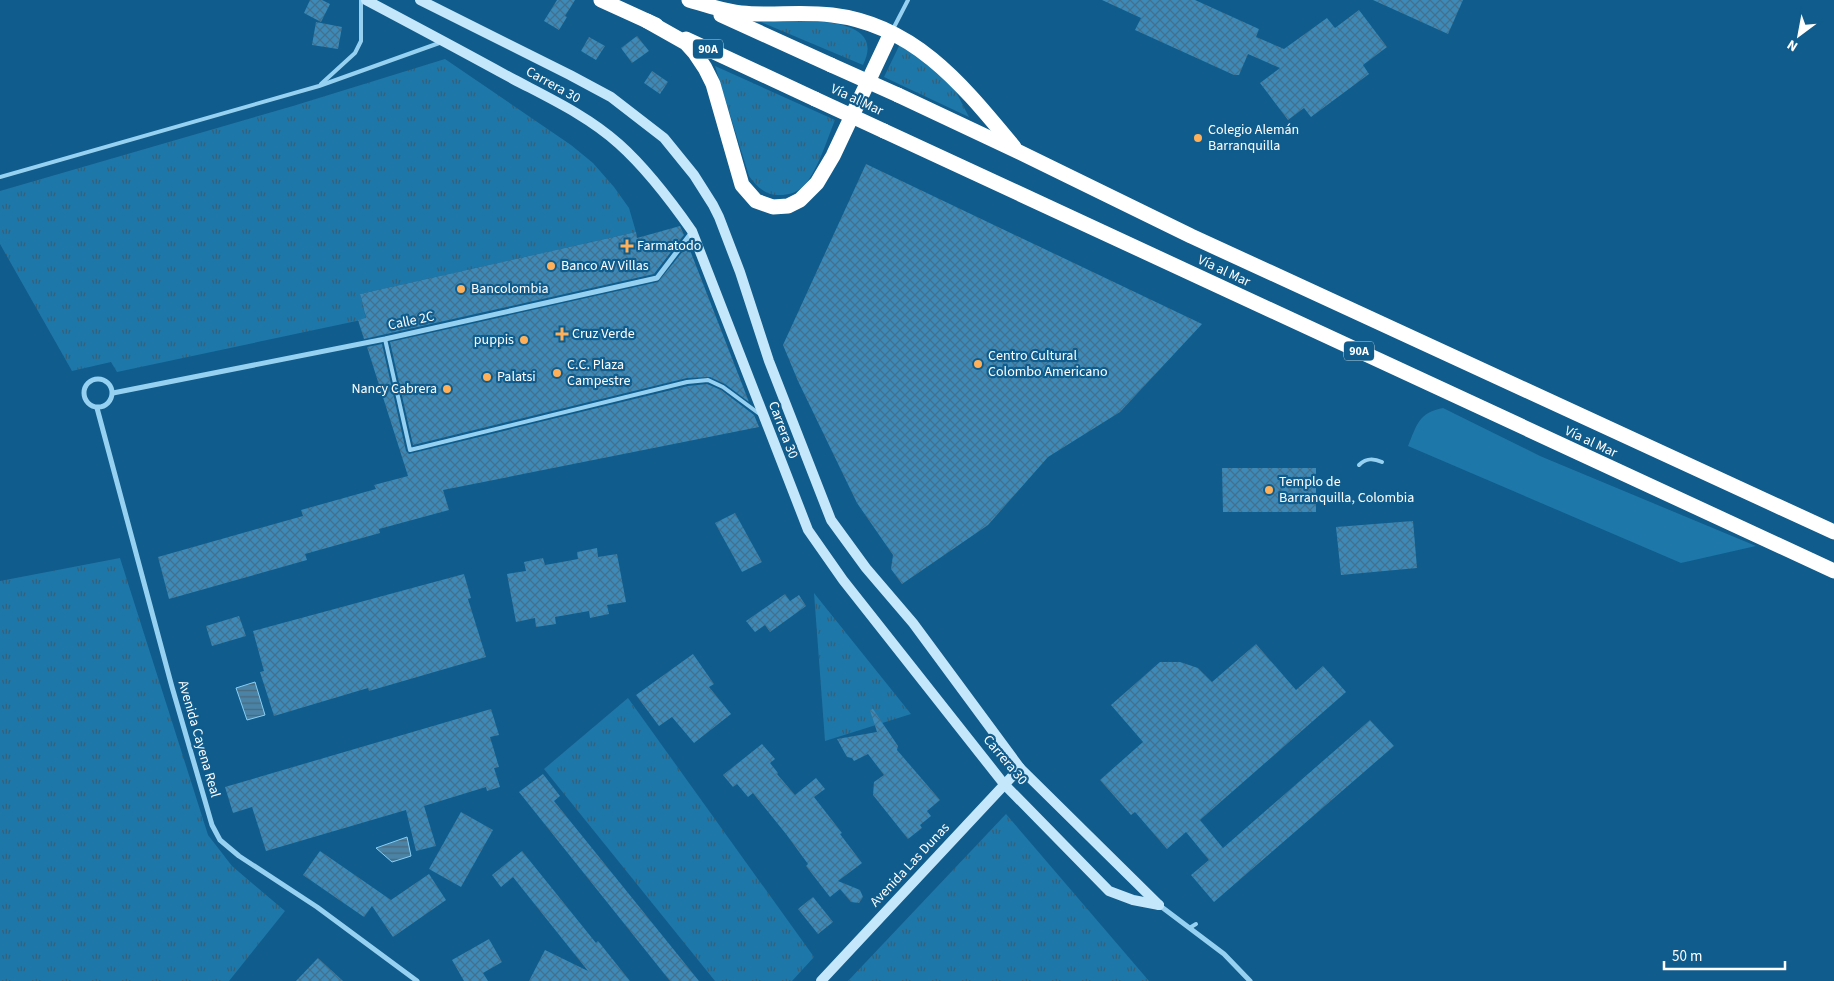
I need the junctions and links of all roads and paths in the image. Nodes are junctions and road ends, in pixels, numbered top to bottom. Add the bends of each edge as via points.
1 (361, 0) edge
2 (366, 0) edge
3 (420, 0) edge
4 (601, 0) edge
5 (688, 0) edge
6 (908, 0) edge
7 (647, 21) junction
8 (891, 32) junction
9 (444, 42) junction
10 (320, 86) junction
11 (1017, 151) junction
12 (0, 177) edge
13 (692, 231) junction
14 (385, 339) junction
15 (112, 393) junction
16 (98, 408) junction
17 (764, 417) junction
18 (1382, 462) dead end
19 (1359, 465) dead end
20 (1834, 532) edge
21 (1834, 571) edge
22 (1020, 768) junction
23 (1004, 784) junction
24 (1159, 905) junction
25 (1196, 924) dead end
26 (1191, 927) junction
27 (417, 981) edge
28 (821, 981) edge
29 (1250, 981) edge

1 - 10 lane via 361,41 355,53
2 - 9 main road, Carrera 30
3 - 22 main road, Carrera 30 via 611,97 664,138 694,175 719,217 769,361 831,520 866,568 914,624
4 - 7 highway, Vía al Mar / 90A
5 - 8 highway via 740,13 833,15
5 - 11 highway, Vía al Mar / 90A, bridge
6 - 8 lane
7 - 8 highway via 686,43 695,53 713,84 742,185 756,201 773,207 788,206 800,200 817,183
7 - 21 highway, Vía al Mar / 90A, bridge
8 - 11 highway via 944,68
9 - 10 lane
9 - 13 main road, Carrera 30 via 596,126 643,168
10 - 12 lane
11 - 20 highway, Vía al Mar / 90A via 1200,240
13 - 14 street, Calle 2C via 657,278
13 - 17 main road, Carrera 30
14 - 15 street, Calle 2C
14 - 17 lane via 410,450 687,382 708,380
15 - 16 street via 110,402
15 - 16 street via 105,381 96,379 88,383 84,396 89,404
16 - 27 street, Avenida Cayena Real via 172,687 212,825 220,840
17 - 23 main road, Carrera 30 via 808,530 843,580
18 - 19 lane via 1370,458
22 - 23 main road, Avenida Las Dunas
22 - 24 main road, Carrera 30
23 - 24 main road, Carrera 30 via 1109,891
23 - 28 main road, Avenida Las Dunas
24 - 26 street, Carrera 30
25 - 26 lane
26 - 29 street, Carrera 30

